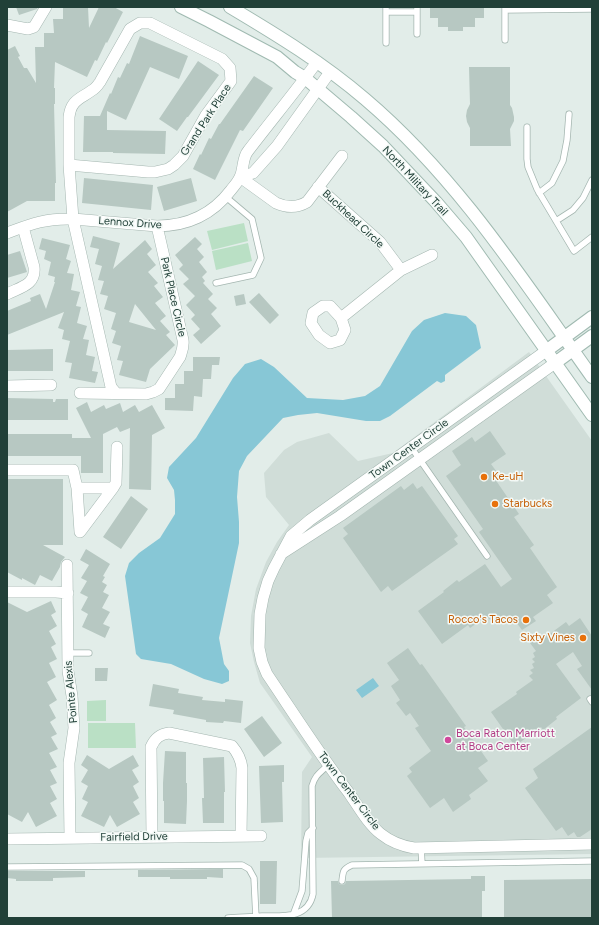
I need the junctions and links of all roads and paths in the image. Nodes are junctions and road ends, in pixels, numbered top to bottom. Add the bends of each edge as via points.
1 (46, 7) edge
2 (181, 7) edge
3 (230, 7) edge
4 (505, 8) edge
5 (542, 8) edge
6 (569, 8) edge
7 (386, 9) edge
8 (417, 9) edge
9 (592, 9) edge
10 (7, 25) edge
11 (417, 34) dead end
12 (505, 40) dead end
13 (386, 42) dead end
14 (317, 62) junction
15 (330, 72) junction
16 (305, 78) junction
17 (318, 89) junction
18 (569, 114) dead end
19 (527, 127) dead end
20 (342, 156) dead end
21 (69, 164) junction
22 (240, 177) junction
23 (592, 180) edge
24 (318, 188) junction
25 (539, 193) junction
26 (226, 197) junction
27 (73, 219) junction
28 (556, 221) junction
29 (157, 226) junction
30 (23, 227) junction
31 (7, 233) edge
32 (592, 237) edge
33 (432, 255) dead end
34 (401, 270) junction
35 (216, 283) dead end
36 (7, 294) edge
37 (341, 318) dead end
38 (592, 318) edge
39 (592, 336) edge
40 (564, 338) junction
41 (573, 350) junction
42 (546, 351) junction
43 (555, 364) junction
44 (592, 377) edge
45 (51, 385) dead end
46 (7, 386) edge
47 (80, 393) dead end
48 (116, 393) junction
49 (592, 415) edge
50 (117, 447) dead end
51 (411, 448) junction
52 (419, 459) junction
53 (7, 470) edge
54 (77, 488) junction
55 (113, 488) junction
56 (281, 554) junction
57 (487, 556) dead end
58 (68, 565) dead end
59 (7, 592) edge
60 (68, 593) junction
61 (68, 653) junction
62 (90, 653) dead end
63 (328, 765) junction
64 (313, 828) junction
65 (241, 836) junction
66 (261, 836) dead end
67 (152, 837) junction
68 (70, 838) junction
69 (7, 839) edge
70 (592, 844) edge
71 (421, 847) junction
72 (592, 861) edge
73 (422, 864) junction
74 (7, 867) edge
75 (342, 881) dead end
76 (302, 891) junction
77 (313, 894) junction
78 (293, 915) junction
79 (256, 917) edge
80 (228, 918) edge

1 - 10 street via 34,27 28,29
2 - 16 main road, North Military Trail via 277,57
3 - 14 main road, North Military Trail
4 - 5 lane
4 - 12 lane
5 - 6 lane
6 - 9 lane
7 - 8 lane
7 - 13 lane
8 - 11 lane
14 - 15 main road, North Military Trail
14 - 16 street, Lennox Drive
15 - 17 street, Lennox Drive
15 - 40 main road, North Military Trail via 370,104 429,161 485,228
16 - 17 main road, North Military Trail
16 - 22 street, Lennox Drive via 246,153
17 - 22 street, Lennox Drive via 262,163 253,173
17 - 42 main road, North Military Trail via 383,146 436,202 466,238
18 - 25 lane via 563,161 552,183
19 - 25 lane via 526,159
20 - 24 street, Buckhead Circle
21 - 21 street, Grand Park Place via 148,172 162,171 174,165 183,156 206,115 232,81 230,68 222,59 150,23 140,23 130,29 100,82 72,105 69,117
21 - 27 street, Grand Park Place
22 - 24 street, Buckhead Circle via 276,203 289,207 307,202
22 - 26 street, Lennox Drive
23 - 28 lane via 583,198 573,210
24 - 34 street, Buckhead Circle via 380,242
25 - 28 lane
26 - 29 street, Lennox Drive via 194,220
26 - 35 lane via 252,219 261,258 253,275
27 - 29 street, Lennox Drive
27 - 30 street, Lennox Drive via 46,220
27 - 48 street via 111,386
28 - 32 lane via 574,251
29 - 48 street, Park Place Circle via 184,345 180,357 159,389 146,394
30 - 31 street, Lennox Drive
30 - 36 street via 35,273 28,284
33 - 34 street
34 - 37 street
38 - 40 main road
39 - 41 main road
40 - 41 main road, North Military Trail
40 - 42 main road
41 - 43 main road
41 - 44 main road, North Military Trail
42 - 43 main road, North Military Trail
42 - 51 street, Town Center Circle
43 - 49 main road, North Military Trail
43 - 52 street, Town Center Circle
45 - 46 street
47 - 48 street, Park Place Circle
50 - 55 street via 116,483
51 - 52 lane
51 - 56 street, Town Center Circle via 310,520 291,536
52 - 56 street, Town Center Circle via 340,516
52 - 57 lane
53 - 54 street via 73,470
54 - 55 street
54 - 55 street via 80,532
56 - 63 street, Town Center Circle via 268,581 260,614 259,648 262,662 267,674
58 - 60 street, Pointe Alexis
59 - 60 street
60 - 61 street, Pointe Alexis
61 - 62 lane
61 - 68 street, Pointe Alexis via 74,728 69,763
63 - 64 lane via 317,774 312,786
63 - 71 street, Town Center Circle via 382,835 401,845
64 - 76 lane via 308,832 306,841
64 - 77 lane
65 - 66 street, Fairfield Drive
65 - 67 street, Fairfield Drive
65 - 67 street via 242,768 237,751 232,746 169,732 158,737 151,747
67 - 68 street, Fairfield Drive
68 - 69 street, Fairfield Drive
70 - 71 street, Town Center Circle
71 - 73 lane
72 - 73 lane
73 - 75 lane via 352,865 345,868
74 - 79 lane via 242,865 249,869 254,878
76 - 77 lane
76 - 78 lane
77 - 78 lane via 312,902
78 - 79 lane
79 - 80 lane

